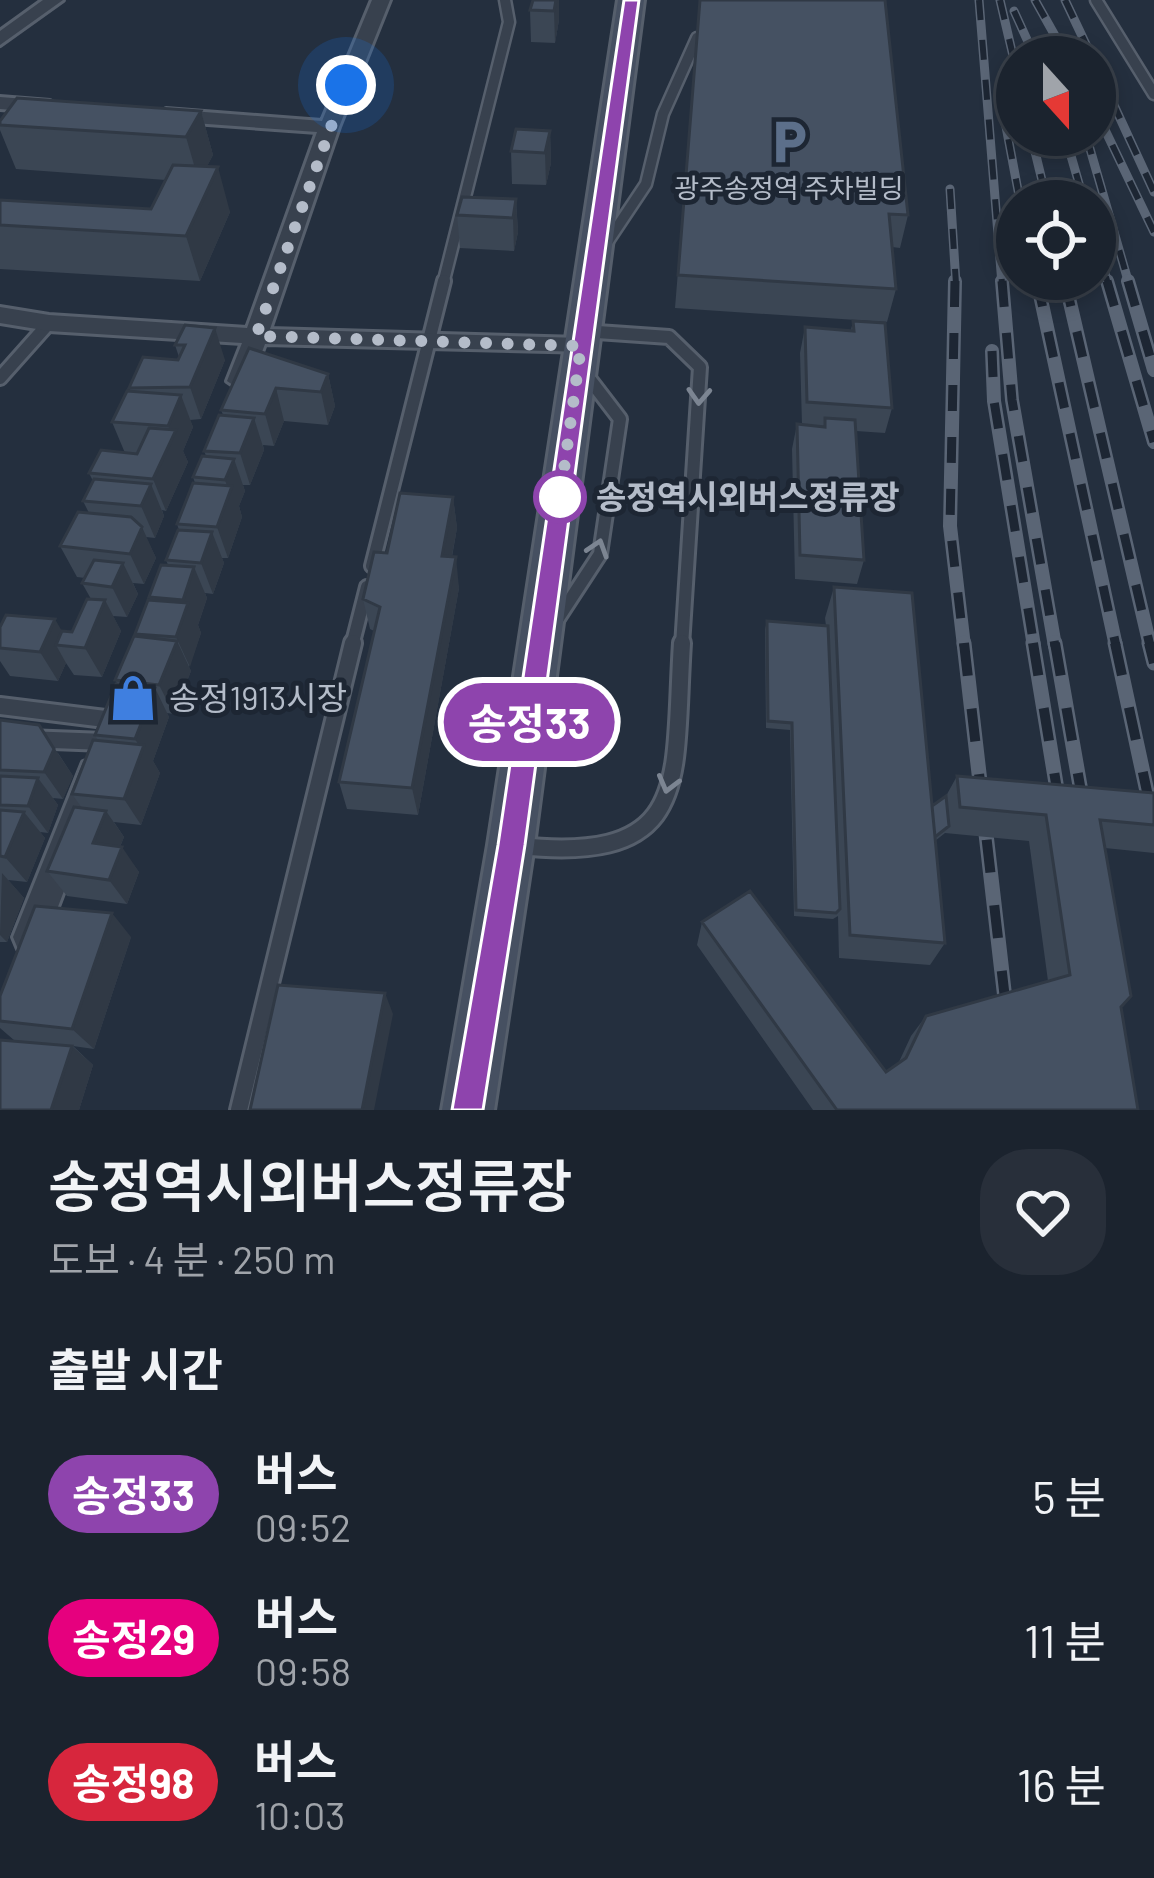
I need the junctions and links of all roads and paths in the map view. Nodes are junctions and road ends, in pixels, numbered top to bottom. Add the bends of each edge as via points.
1 (54, 0) edge
2 (381, 0) edge
3 (506, 0) edge
4 (632, 0) edge
5 (1096, 0) edge
6 (697, 38) edge
7 (0, 40) edge
8 (1154, 94) edge
9 (0, 99) edge
10 (70, 108) edge
11 (141, 114) edge
12 (329, 127) junction
13 (593, 262) junction
14 (0, 315) edge
15 (49, 323) junction
16 (256, 336) junction
17 (427, 345) junction
18 (581, 347) junction
19 (0, 378) edge
20 (232, 400) edge
21 (0, 706) edge
22 (113, 720) junction
23 (0, 738) edge
24 (512, 845) junction
25 (16, 972) edge
26 (239, 1110) edge
27 (467, 1110) edge

1 - 7 street
2 - 12 street
3 - 17 lane via 509,22
4 - 13 main road
5 - 8 lane
6 - 13 lane via 663,114 646,184
9 - 10 street
11 - 12 street
12 - 16 street
13 - 18 main road
14 - 15 street
15 - 16 street
15 - 19 lane
16 - 17 street
16 - 20 street
17 - 18 street
17 - 26 lane
18 - 24 main road
18 -> 24 lane via 669,337 700,367 672,790 632,841 582,853
21 - 22 lane
22 - 23 lane
22 - 25 street
24 - 27 main road

